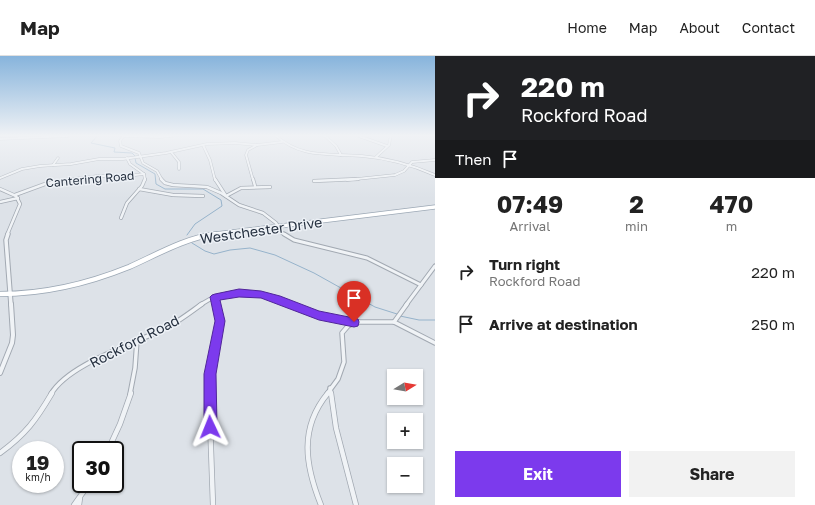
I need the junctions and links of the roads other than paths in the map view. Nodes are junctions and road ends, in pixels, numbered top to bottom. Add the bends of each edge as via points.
1 (141, 156) joint
2 (175, 156) edge
3 (208, 156) edge
4 (247, 156) edge
5 (358, 156) edge
6 (376, 157) joint
7 (58, 158) dead end
8 (127, 158) junction
9 (435, 160) edge
10 (53, 165) junction
11 (408, 165) junction
12 (179, 169) dead end
13 (144, 174) junction
14 (435, 175) edge
15 (0, 178) edge
16 (314, 181) dead end
17 (255, 186) junction
18 (270, 187) dead end
19 (0, 189) edge
20 (139, 189) junction
21 (15, 195) junction
22 (203, 196) dead end
23 (226, 196) junction
24 (18, 198) junction
25 (2, 202) edge
26 (0, 207) edge
27 (435, 207) edge
28 (121, 218) dead end
29 (278, 227) junction
30 (435, 266) edge
31 (421, 285) junction
32 (0, 294) edge
33 (10, 294) junction
34 (215, 297) junction
35 (354, 322) junction
36 (394, 322) junction
37 (138, 340) junction
38 (435, 342) edge
39 (0, 373) edge
40 (330, 388) junction
41 (112, 441) edge
42 (0, 453) edge
43 (83, 493) edge
44 (80, 498) junction
45 (74, 505) edge
46 (79, 505) edge
47 (213, 505) edge
48 (322, 505) edge
49 (356, 505) edge

1 - 8 street
1 - 23 street via 143,163 157,171 165,183 204,187
2 - 12 street via 180,164
3 - 23 street via 216,182
4 - 17 street
5 - 6 street
6 - 11 street
7 - 10 street
8 - 10 street
8 - 13 street via 130,164
9 - 11 street via 415,161
10 - 15 street via 28,168
11 - 14 street
11 - 16 street via 404,171 395,175
13 - 20 street via 145,181
13 - 21 street, Cantering Road via 125,177 96,176 49,182 30,187
17 - 18 street
17 - 23 street via 238,189
19 - 21 street
20 - 22 street via 173,195
20 - 28 street via 130,198
21 - 24 street
23 - 29 street via 239,205 269,216
24 - 25 street
24 - 33 street via 20,204 10,226 6,246
25 - 26 street
27 - 29 main road, Westchester Drive
29 - 31 street via 282,233 294,240 367,258
29 - 33 main road, Westchester Drive via 207,235 80,284 40,292
30 - 31 street
31 - 36 street
32 - 33 main road, Westchester Drive
33 - 39 street via 12,343
34 - 35 street, Rockford Road via 239,293 261,294 319,316
34 - 37 street, Rockford Road via 171,325
34 - 47 street via 220,321 209,389
35 - 36 street, Rockford Road
35 - 40 street via 348,325 342,335 345,358 342,370
36 - 38 street
37 - 41 street via 136,373 125,410
37 - 42 street, Rockford Road via 91,362 61,382 27,431
40 - 48 street via 316,408 309,428 310,464 316,492
40 - 49 street via 336,428
43 - 44 street
44 - 45 street
44 - 46 street

